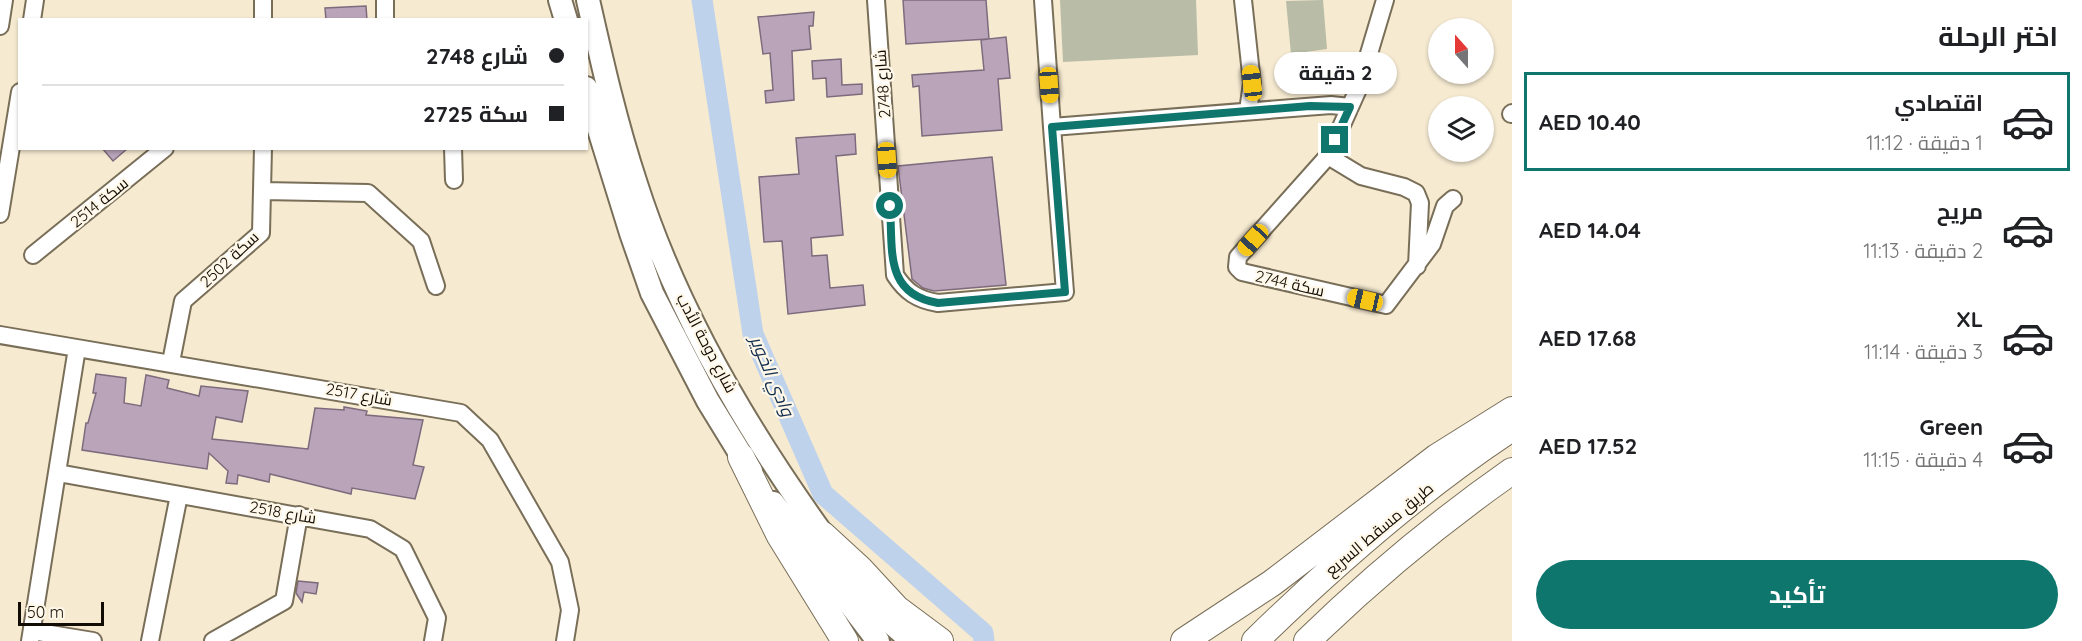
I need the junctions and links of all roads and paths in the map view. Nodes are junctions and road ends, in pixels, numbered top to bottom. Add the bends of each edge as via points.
1 (4, 0) edge
2 (35, 0) edge
3 (263, 0) edge
4 (385, 0) edge
5 (560, 0) edge
6 (588, 0) edge
7 (876, 0) edge
8 (1043, 0) edge
9 (1243, 0) edge
10 (1385, 0) edge
11 (32, 18) edge
12 (263, 18) edge
13 (385, 18) edge
14 (565, 18) edge
15 (0, 26) edge
16 (588, 94) edge
17 (18, 99) edge
18 (1350, 107) junction
19 (1248, 111) junction
20 (1052, 127) junction
21 (5, 147) edge
22 (163, 150) edge
23 (263, 150) edge
24 (453, 150) edge
25 (1328, 156) junction
26 (454, 180) dead end
27 (263, 191) junction
28 (1453, 199) dead end
29 (0, 214) edge
30 (33, 255) dead end
31 (1417, 267) junction
32 (436, 286) dead end
33 (0, 335) edge
34 (77, 348) junction
35 (171, 362) junction
36 (1512, 410) edge
37 (1512, 428) edge
38 (741, 457) junction
39 (1512, 471) edge
40 (58, 473) junction
41 (179, 495) junction
42 (299, 515) junction
43 (823, 535) junction
44 (31, 636) edge
45 (93, 641) edge
46 (150, 641) edge
47 (213, 641) edge
48 (433, 641) edge
49 (565, 641) edge
50 (845, 641) edge
51 (878, 641) edge
52 (913, 641) edge
53 (940, 641) edge
54 (1184, 641) edge
55 (1255, 641) edge
56 (1307, 641) edge

1 - 15 street
2 - 11 street
3 - 12 street
4 - 13 street
5 - 14 main road
6 - 43 main road, شارع دوحة الأدب via 636,184 673,278 761,443
7 - 20 street, شارع 2748 via 895,275 903,288 921,300 938,303 1065,292
8 - 20 street
9 - 19 street via 1252,83
10 - 18 street
16 - 38 main road, شارع دوحة الأدب via 652,293
17 - 21 street
18 - 19 street
18 - 25 street
19 - 20 street
21 - 29 street
22 - 30 street, سكة 2514
23 - 27 street, 2502 سكة
24 - 26 street
25 - 31 street via 1361,176 1416,193 1420,203
25 - 31 street, سكة 2744 via 1238,257 1237,267 1242,272 1386,305
27 - 32 street via 368,193 422,241
27 - 35 street, 2502 سكة via 261,233 183,301
28 - 31 street via 1445,206 1432,244
33 - 34 street, 2517 شارع
34 - 35 street, 2517 شارع
34 - 40 street
35 - 49 street, 2517 شارع via 461,413 490,440 560,562 570,610
36 - 54 highway via 1437,457 1272,583
37 - 55 highway, طريق مسقط السريع via 1447,474 1367,540
38 - 50 highway via 780,536
38 - 51 main road, شارع دوحة الأدب
39 - 56 highway via 1360,591
40 - 41 street, 2518 شارع
40 - 44 street
41 - 42 street, 2518 شارع
41 - 46 street
42 - 47 street via 284,601
42 - 48 street, 2518 شارع via 370,529 403,549 437,618
43 - 52 main road, شارع دوحة الأدب via 886,619
43 - 53 highway via 897,609
44 - 45 street

